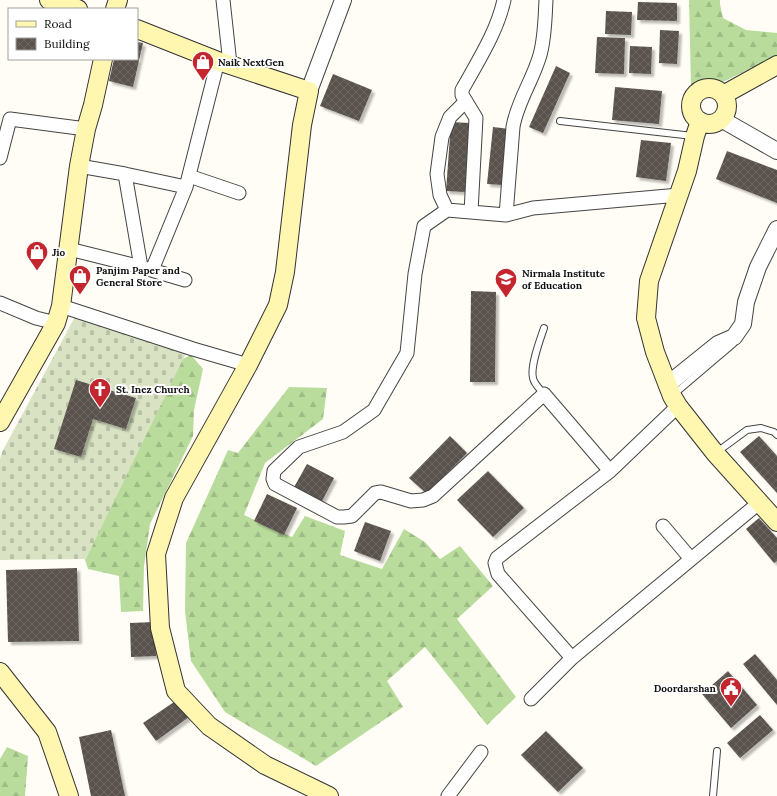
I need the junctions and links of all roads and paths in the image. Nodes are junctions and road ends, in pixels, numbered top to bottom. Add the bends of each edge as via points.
1 (49, 0) edge
2 (222, 0) edge
3 (344, 0) edge
4 (504, 0) edge
5 (546, 0) edge
6 (75, 8) edge
7 (138, 29) edge
8 (103, 60) edge
9 (224, 63) junction
10 (777, 66) edge
11 (309, 91) junction
12 (723, 95) junction
13 (466, 101) junction
14 (720, 119) junction
15 (560, 121) dead end
16 (697, 128) junction
17 (86, 129) junction
18 (2, 139) edge
19 (777, 151) edge
20 (0, 158) edge
21 (79, 166) junction
22 (125, 174) junction
23 (188, 182) junction
24 (239, 193) dead end
25 (679, 195) junction
26 (447, 210) junction
27 (471, 212) junction
28 (506, 215) junction
29 (777, 229) edge
30 (69, 249) junction
31 (147, 268) junction
32 (185, 280) dead end
33 (0, 302) edge
34 (58, 314) junction
35 (544, 328) dead end
36 (735, 342) dead end
37 (248, 365) junction
38 (544, 394) junction
39 (672, 396) junction
40 (0, 422) edge
41 (777, 435) edge
42 (715, 453) junction
43 (610, 471) junction
44 (760, 502) junction
45 (777, 522) edge
46 (663, 526) dead end
47 (691, 559) junction
48 (572, 658) junction
49 (0, 672) edge
50 (531, 699) dead end
51 (717, 751) dead end
52 (482, 752) dead end
53 (68, 796) edge
54 (329, 796) edge
55 (448, 796) edge
56 (713, 796) edge

1 - 6 main road
2 - 9 street
3 - 11 street
4 - 13 street via 493,33 462,90
5 - 28 street via 540,56 515,116
7 - 9 main road
8 - 17 main road
9 - 11 main road
9 - 23 street
10 - 12 main road
11 - 37 main road via 302,125 285,272 278,305
12 - 14 main road via 727,105
12 - 16 main road via 708,88 694,96 692,107
13 - 26 street via 450,117 442,137 437,174 440,195
13 - 27 street via 476,118
14 - 16 main road
14 - 19 street
15 - 16 lane
16 - 25 main road
17 - 18 street via 10,119
17 - 21 main road
18 - 20 street
21 - 22 street
21 - 30 main road
22 - 23 street
22 - 31 street
23 - 24 street
23 - 31 street
25 - 28 street via 533,208
25 - 39 main road via 649,281 646,318 655,352
26 - 27 street
26 - 38 street via 424,226 414,274 407,353 374,410 343,432 299,447 274,471 275,484 336,517 352,516 375,493 381,492 411,501 423,500 433,496
27 - 28 street
29 - 39 street via 758,268 746,302 743,324 734,337 718,344
30 - 31 street
30 - 34 main road
31 - 32 street
33 - 34 street via 36,318
34 - 37 street
34 - 40 main road
35 - 38 lane via 532,369 535,383
36 - 39 lane
37 - 54 main road via 174,498 156,554 160,628 176,691 209,726 265,765
38 - 43 street
39 - 42 main road
39 - 43 street
41 - 42 lane via 761,428 747,430
42 - 44 main road
43 - 48 street via 497,558 495,563 498,574
44 - 45 main road
44 - 47 street
46 - 47 street
47 - 48 street
48 - 50 street
49 - 53 main road via 48,732
51 - 56 lane
52 - 55 street

